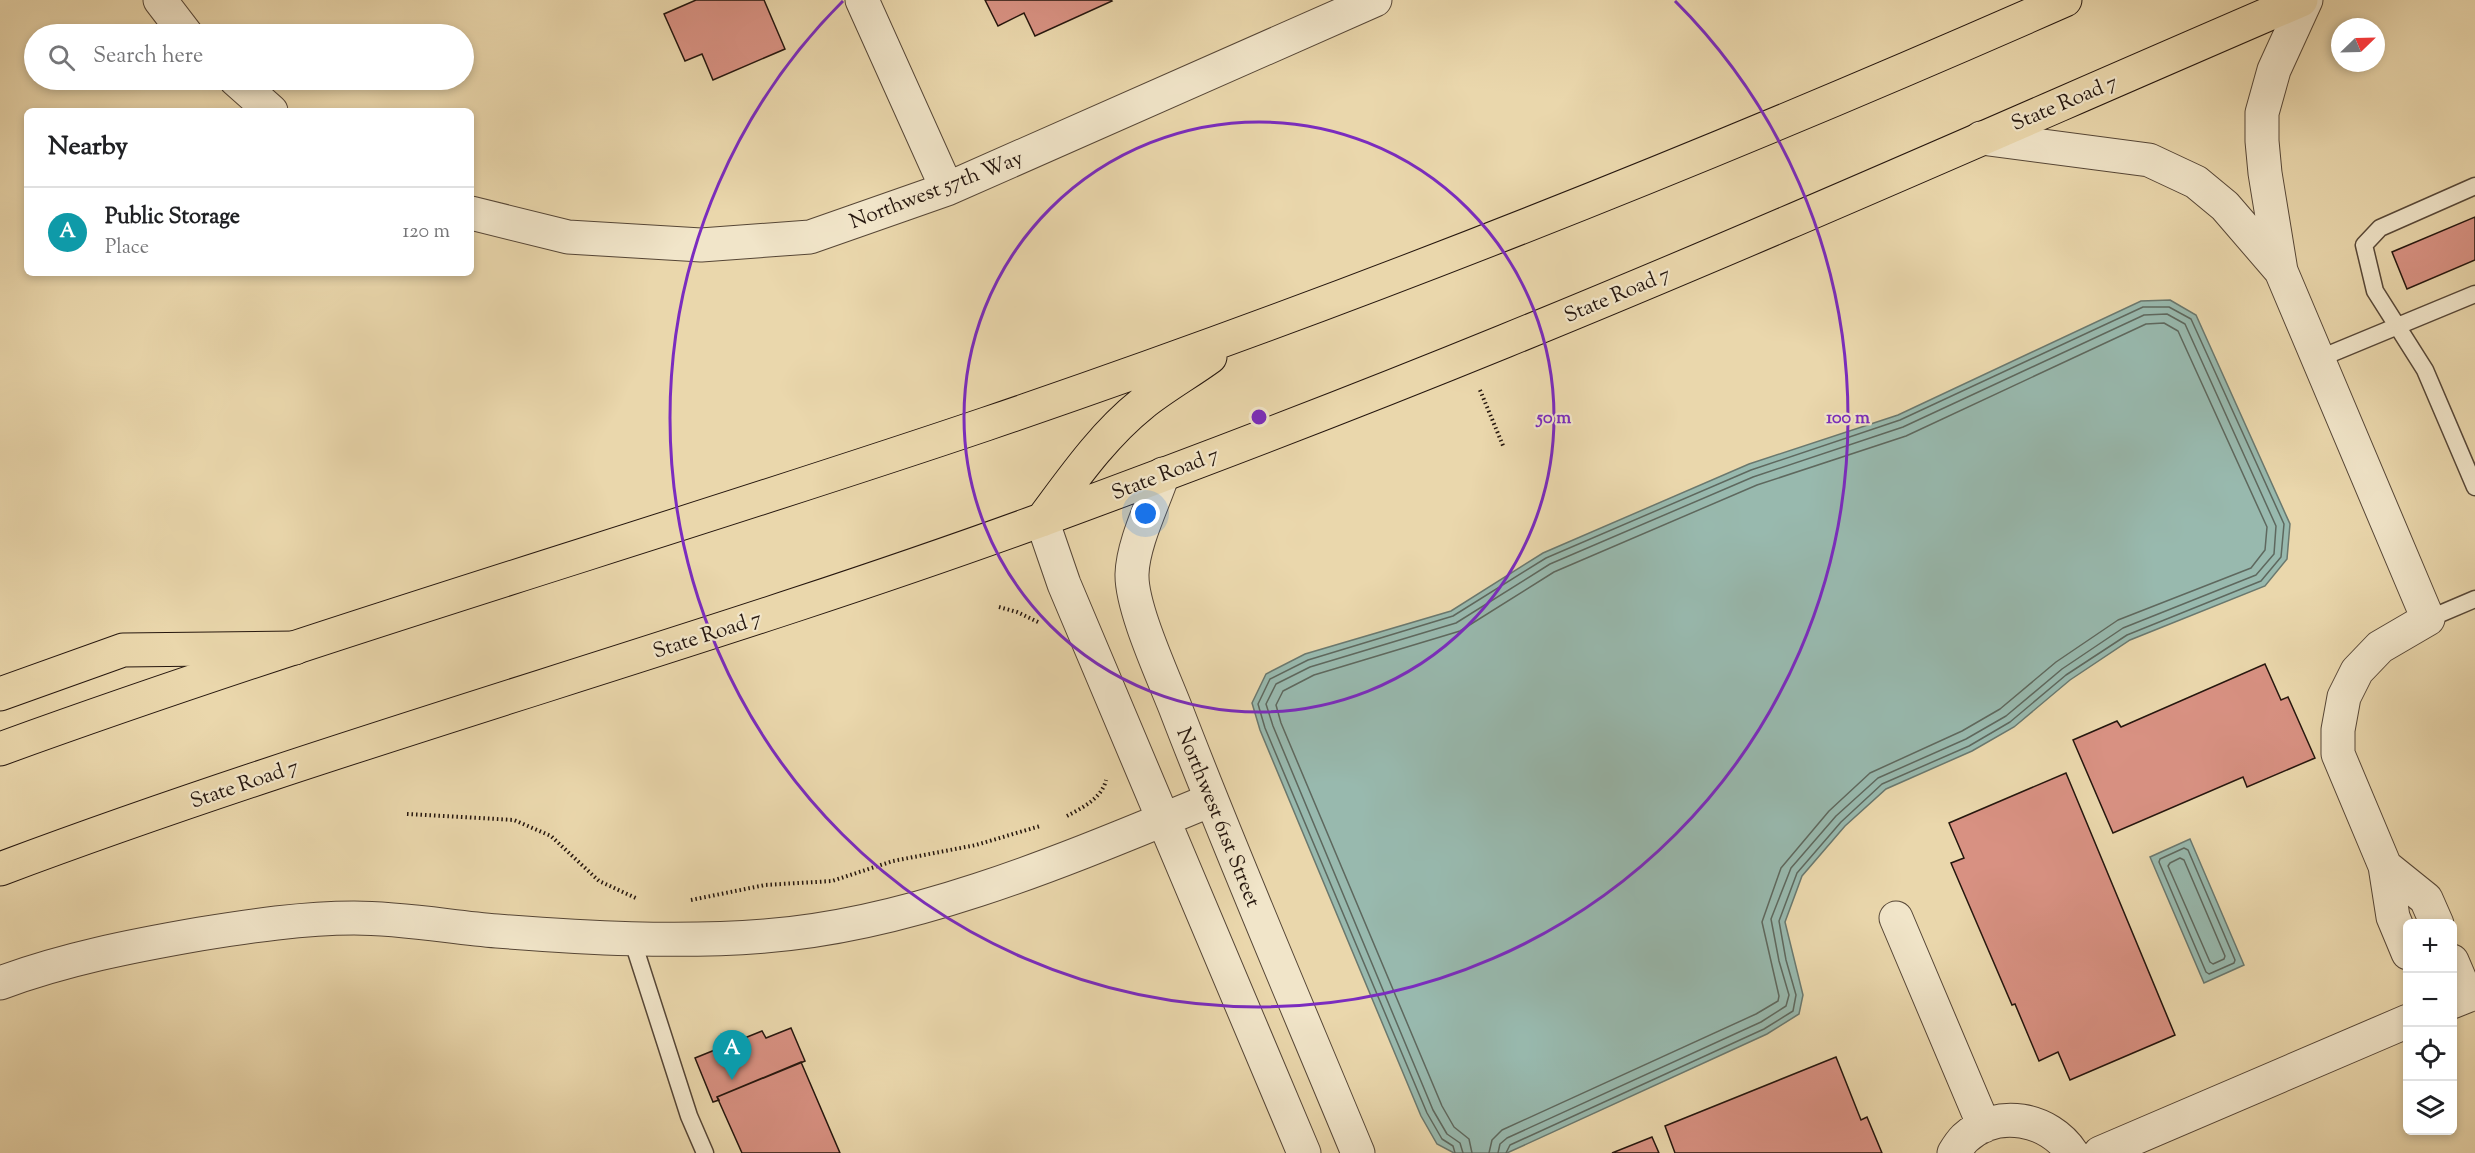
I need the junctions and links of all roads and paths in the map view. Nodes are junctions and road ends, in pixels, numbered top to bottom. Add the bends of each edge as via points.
1 (160, 0) edge
2 (862, 0) edge
3 (1375, 0) edge
4 (2065, 0) edge
5 (2304, 0) edge
6 (178, 24) edge
7 (247, 90) edge
8 (268, 108) edge
9 (1981, 138) junction
10 (2475, 186) edge
11 (947, 189) junction
12 (474, 214) edge
13 (2281, 271) junction
14 (2475, 294) edge
15 (2397, 326) junction
16 (1249, 331) junction
17 (1465, 356) junction
18 (2318, 359) junction
19 (1504, 448) dead end
20 (1163, 474) junction
21 (2475, 487) edge
22 (1042, 520) junction
23 (2475, 599) edge
24 (999, 607) dead end
25 (2428, 619) junction
26 (1041, 623) dead end
27 (295, 648) junction
28 (0, 694) edge
29 (0, 749) edge
30 (1107, 777) dead end
31 (1211, 800) junction
32 (406, 814) dead end
33 (1065, 817) dead end
34 (1163, 820) junction
35 (1046, 824) dead end
36 (2385, 866) junction
37 (0, 869) edge
38 (648, 899) dead end
39 (681, 900) dead end
40 (1896, 918) dead end
41 (2435, 919) edge
42 (632, 939) junction
43 (2403, 941) edge
44 (2455, 973) edge
45 (0, 983) edge
46 (2460, 999) edge
47 (2403, 1023) edge
48 (1984, 1126) junction
49 (705, 1153) edge
50 (1304, 1153) edge
51 (1358, 1153) edge
52 (1954, 1153) edge
53 (2072, 1153) edge
54 (2100, 1153) edge

1 - 6 street
2 - 11 street
3 - 11 street, Northwest 57th Way
4 - 16 main road via 1648,177
5 - 9 main road, State Road 7
5 - 13 street via 2274,70 2262,113 2265,173
7 - 8 street
9 - 13 street via 2149,160 2196,182 2224,206
9 - 17 main road, State Road 7
10 - 15 lane via 2380,228 2364,245 2376,291
11 - 12 street, Northwest 57th Way via 810,237 701,245 568,237
13 - 18 street
14 - 15 lane
15 - 18 lane
15 - 21 lane via 2425,370
16 - 22 main road via 1141,405 1084,465
16 - 27 main road via 963,431
17 - 19 path
17 - 20 main road, State Road 7
18 - 25 street
20 - 22 main road, State Road 7
20 - 31 street, Northwest 61st Street via 1137,550 1132,574 1134,593
22 - 34 street via 1064,584
22 - 37 main road, State Road 7 via 731,626 263,776
23 - 25 lane
24 - 26 path
25 - 36 street via 2380,647 2357,671 2344,697 2338,730 2338,754
27 - 28 main road via 123,650
27 - 29 main road
30 - 33 path via 1090,803
31 - 34 street
31 - 51 street, Northwest 61st Street
32 - 38 path via 514,820 550,836 599,880 637,899
34 - 42 street via 993,885 876,920 766,936
34 - 50 street
35 - 39 path via 893,861 832,881 765,885
36 - 41 street via 2426,899
36 - 43 street via 2393,917
40 - 48 street
42 - 45 street via 344,919 253,926 120,948
42 - 49 lane via 689,1116
44 - 46 street
47 - 54 street
48 - 52 street via 1966,1138
48 - 53 street via 2006,1120 2028,1122 2048,1130

